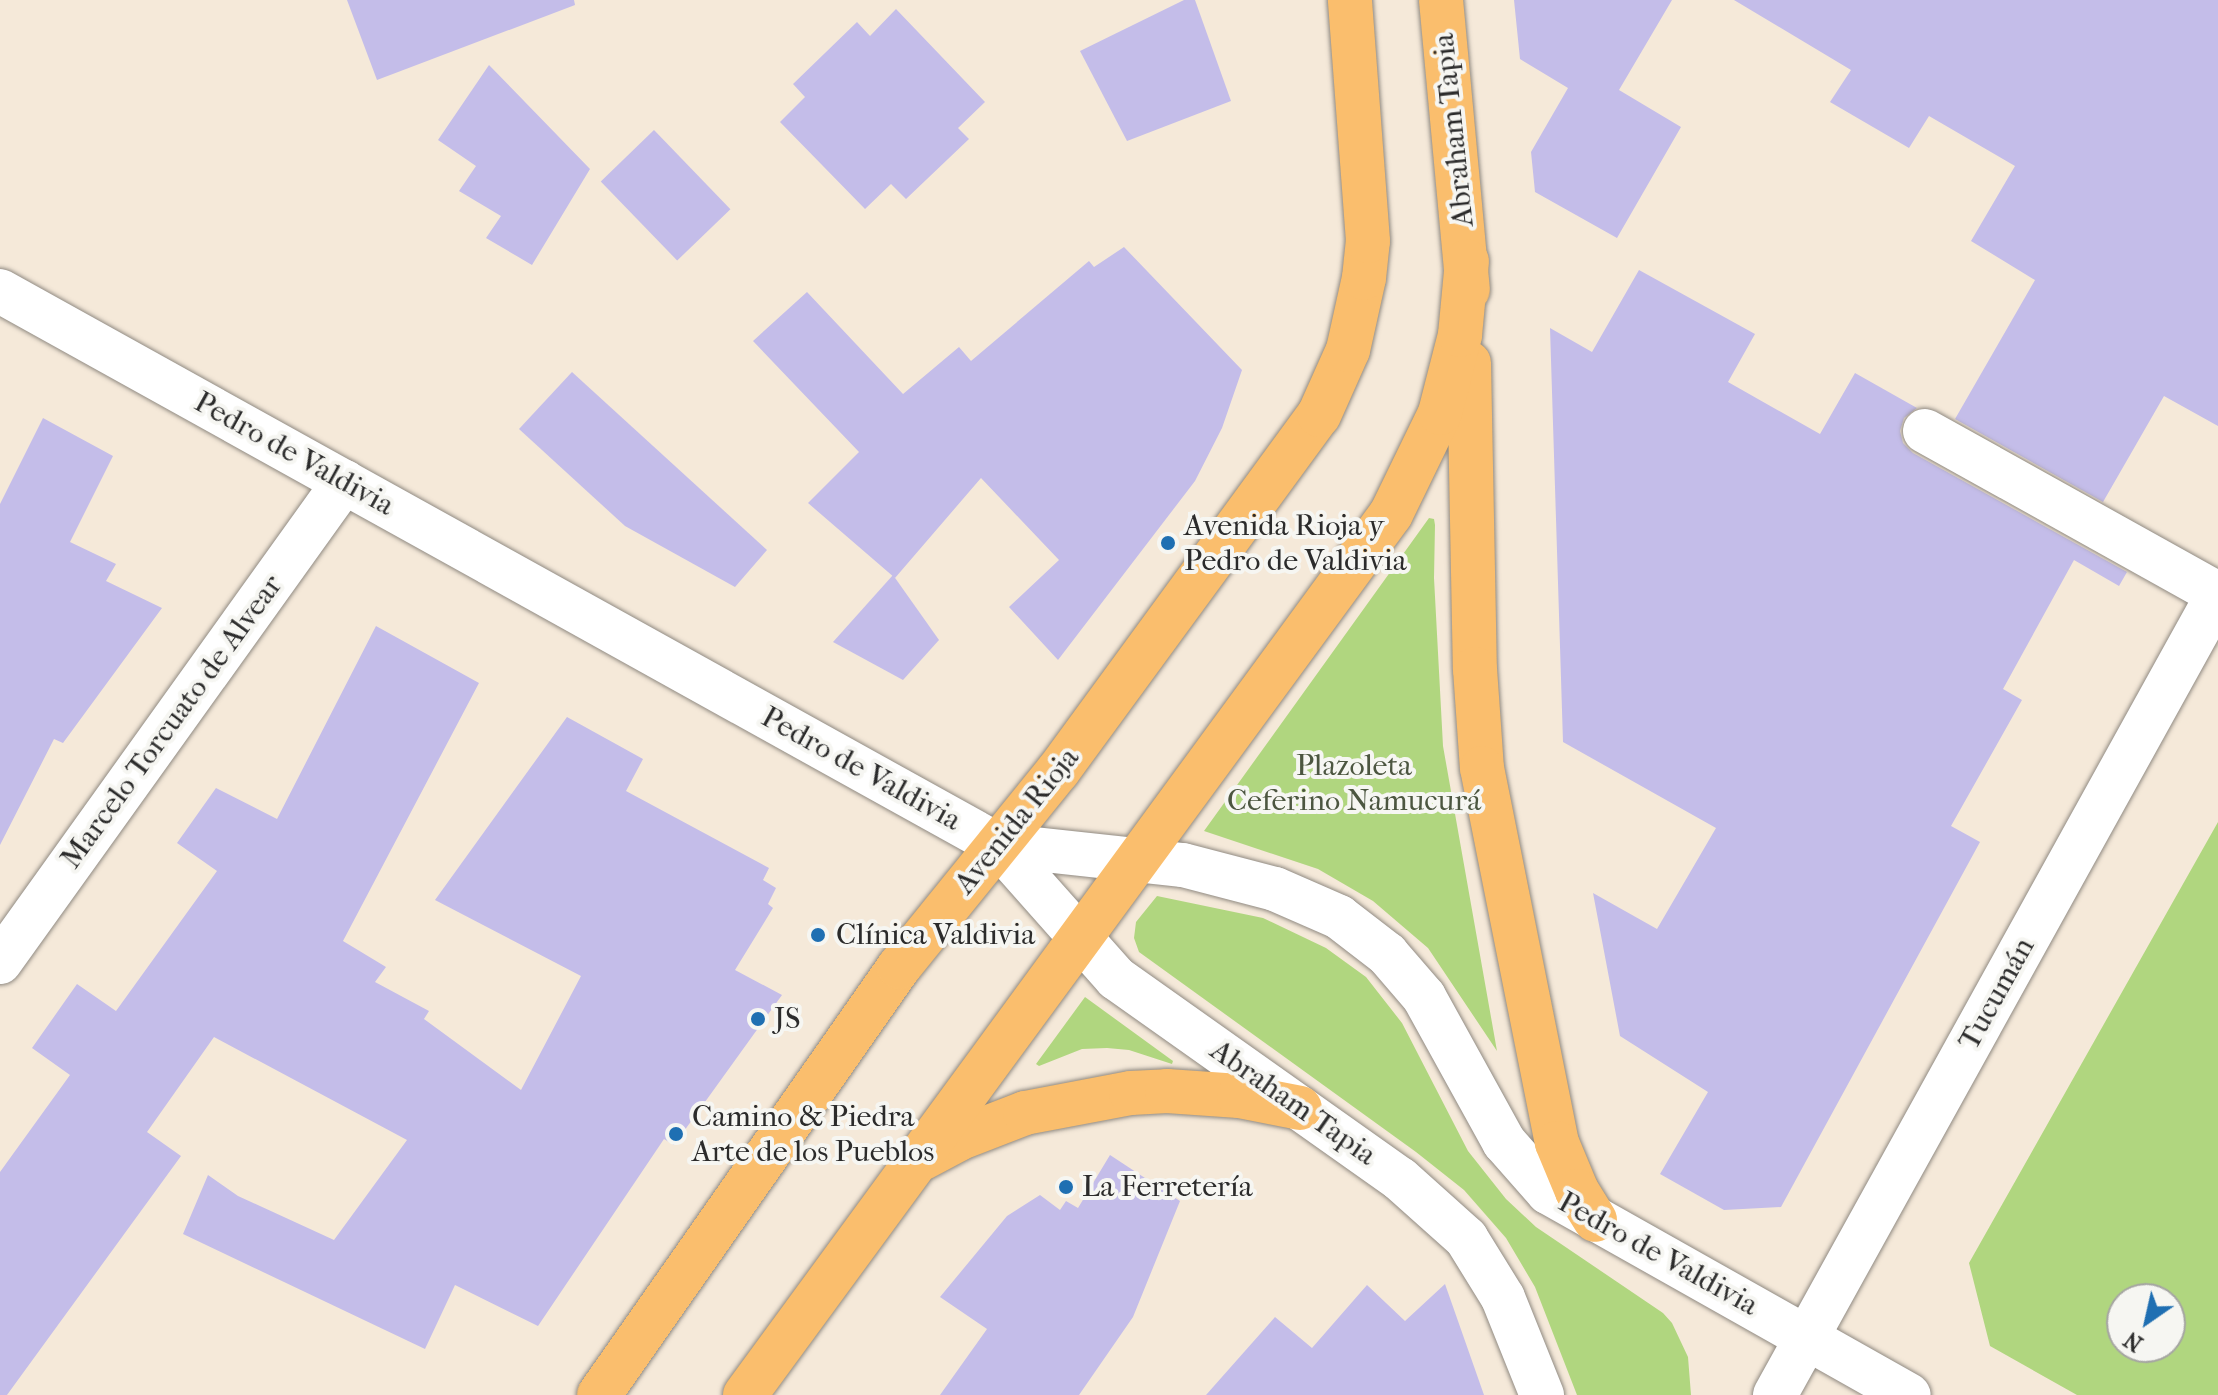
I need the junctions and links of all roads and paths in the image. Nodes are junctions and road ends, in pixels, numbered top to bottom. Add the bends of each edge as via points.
1 (1350, 0) edge
2 (1441, 0) edge
3 (1467, 261) junction
4 (0, 291) edge
5 (1925, 431) dead end
6 (344, 482) junction
7 (2218, 594) edge
8 (998, 845) junction
9 (1137, 859) junction
10 (17, 906) edge
11 (1080, 936) junction
12 (0, 962) edge
13 (1300, 1108) junction
14 (914, 1163) junction
15 (1595, 1220) junction
16 (1807, 1338) junction
17 (599, 1395) edge
18 (745, 1395) edge
19 (1542, 1395) edge
20 (1775, 1395) edge
21 (1909, 1395) edge

1 - 8 main road, Avenida Rioja via 1368,219 1348,350 1319,415
2 - 3 main road, Abraham Tapia
3 - 9 main road via 1451,374 1407,487
3 - 15 main road via 1473,609 1482,768 1553,1129 1577,1191
4 - 6 street, Pedro de Valdivia
5 - 7 street
6 - 8 street, Pedro de Valdivia
6 - 10 street, Marcelo Torcuato de Alvear
7 - 16 street, Tucumán
8 - 9 street, Pedro de Valdivia
8 - 11 street, Abraham Tapia
8 - 17 main road, Avenida Rioja via 899,967
9 - 11 main road
9 - 15 street, Pedro de Valdivia via 1275,889 1321,907 1359,931 1424,997 1504,1142 1524,1167 1559,1200
10 - 12 street, Marcelo Torcuato de Alvear
11 - 13 street, Abraham Tapia via 1116,978
11 - 14 main road
13 - 14 main road via 1167,1091 1095,1097 991,1124
13 - 19 street, Abraham Tapia via 1400,1179 1466,1238 1503,1298
14 - 18 main road
15 - 16 street, Pedro de Valdivia
16 - 20 street, Tucumán
16 - 21 street, Pedro de Valdivia

